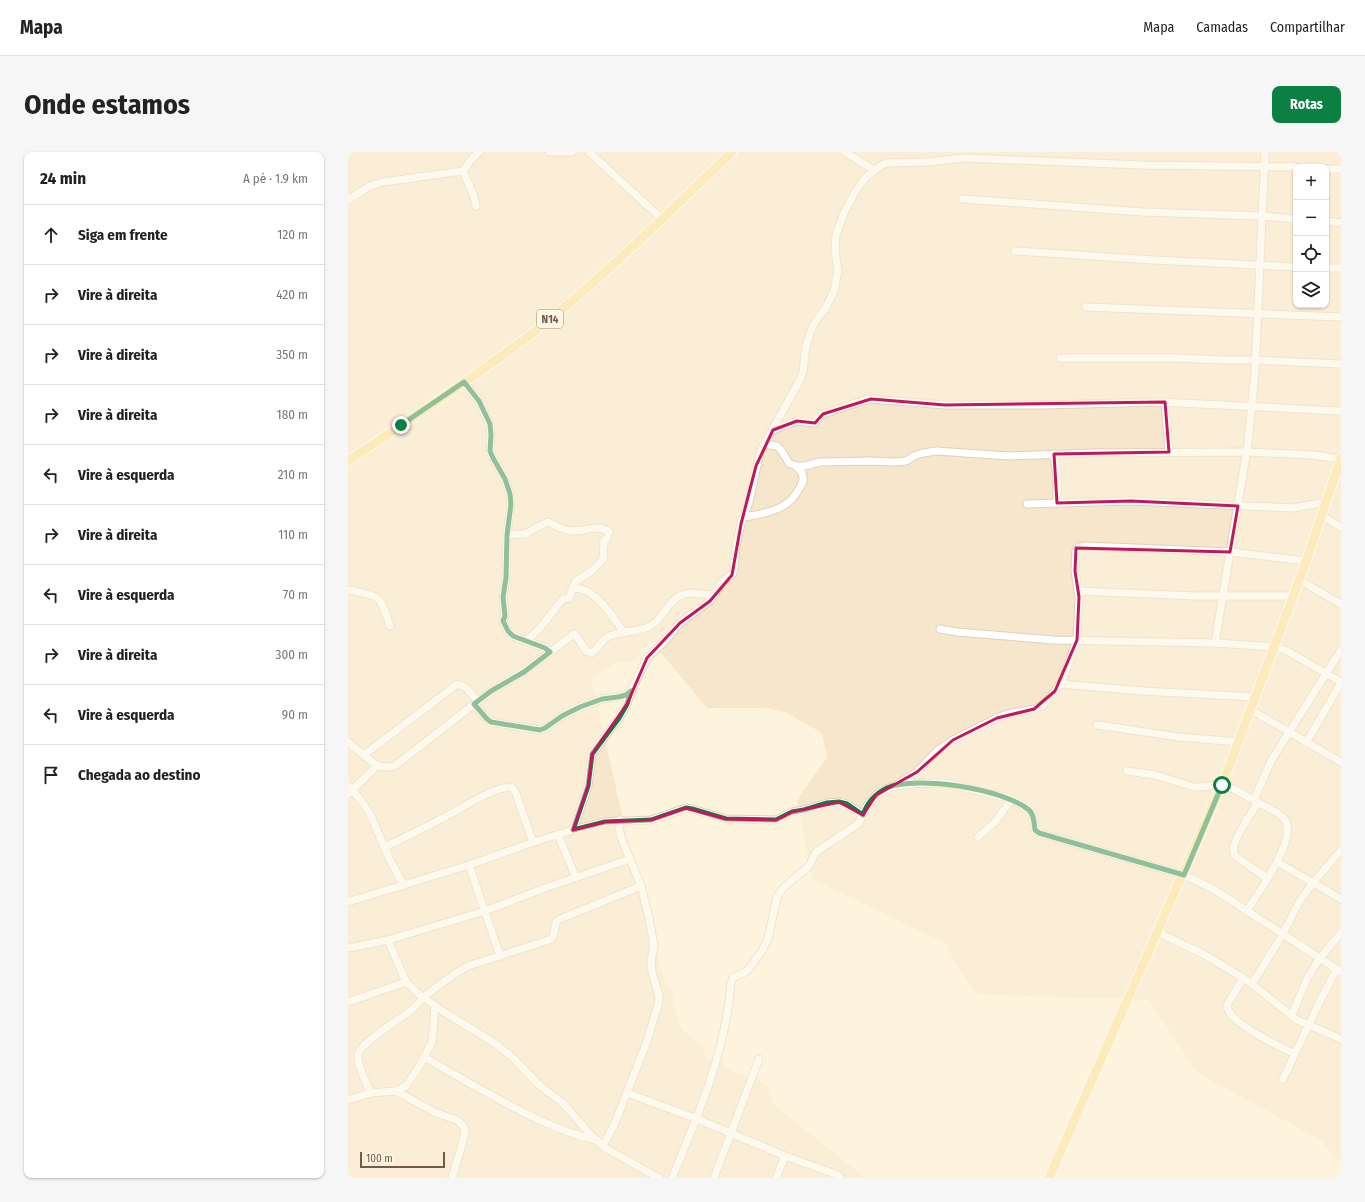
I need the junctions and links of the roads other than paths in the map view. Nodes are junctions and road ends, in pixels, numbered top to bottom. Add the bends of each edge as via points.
1 (479, 152) edge
2 (549, 152) edge
3 (572, 152) edge
4 (589, 152) edge
5 (732, 152) edge
6 (845, 152) edge
7 (1265, 152) edge
8 (963, 155) edge
9 (1264, 166) junction
10 (1293, 168) edge
11 (1329, 168) edge
12 (1341, 169) edge
13 (874, 170) junction
14 (463, 171) junction
15 (963, 199) dead end
16 (348, 200) edge
17 (476, 206) dead end
18 (1262, 216) junction
19 (662, 219) junction
20 (1293, 219) edge
21 (1329, 221) edge
22 (1341, 223) edge
23 (1015, 251) dead end
24 (1260, 265) junction
25 (1293, 267) edge
26 (1329, 268) edge
27 (1341, 268) edge
28 (1086, 307) dead end
29 (1257, 314) junction
30 (1341, 317) edge
31 (1060, 358) dead end
32 (1255, 360) junction
33 (1341, 364) edge
34 (464, 382) junction
35 (1165, 402) junction
36 (1252, 406) junction
37 (1341, 411) edge
38 (773, 430) junction
39 (764, 444) junction
40 (1169, 452) junction
41 (1247, 452) junction
42 (1054, 454) junction
43 (1341, 459) edge
44 (348, 461) edge
45 (796, 466) junction
46 (1326, 502) junction
47 (1057, 503) junction
48 (1027, 504) dead end
49 (1238, 506) junction
50 (1322, 516) junction
51 (744, 517) junction
52 (1341, 527) edge
53 (507, 535) junction
54 (1230, 552) junction
55 (1306, 561) junction
56 (1299, 580) junction
57 (573, 589) junction
58 (348, 590) edge
59 (1078, 591) junction
60 (714, 595) junction
61 (1223, 596) junction
62 (1294, 596) junction
63 (1341, 604) edge
64 (390, 626) dead end
65 (940, 629) dead end
66 (624, 633) junction
67 (1077, 640) junction
68 (526, 641) junction
69 (1215, 643) junction
70 (1275, 647) junction
71 (1341, 650) edge
72 (550, 652) junction
73 (1326, 673) junction
74 (1341, 682) edge
75 (1060, 684) junction
76 (631, 691) junction
77 (1256, 697) junction
78 (476, 702) junction
79 (1251, 710) junction
80 (1097, 725) dead end
81 (1290, 731) junction
82 (1307, 741) junction
83 (348, 742) edge
84 (1239, 742) junction
85 (364, 755) junction
86 (1341, 762) edge
87 (377, 766) junction
88 (1128, 771) dead end
89 (1222, 785) junction
90 (895, 786) junction
91 (349, 790) edge
92 (1012, 799) junction
93 (1256, 801) junction
94 (863, 815) junction
95 (620, 820) junction
96 (573, 830) junction
97 (558, 835) junction
98 (978, 837) dead end
99 (533, 842) junction
100 (385, 847) junction
101 (1341, 850) edge
102 (630, 860) junction
103 (1277, 862) junction
104 (469, 865) junction
105 (1184, 875) junction
106 (576, 878) junction
107 (1267, 878) junction
108 (1313, 883) junction
109 (404, 886) junction
110 (641, 886) junction
111 (1341, 899) edge
112 (348, 902) edge
113 (485, 911) junction
114 (1247, 911) junction
115 (1157, 932) junction
116 (1341, 933) edge
117 (1282, 934) junction
118 (388, 940) junction
119 (348, 948) edge
120 (500, 956) junction
121 (1320, 958) junction
122 (1339, 971) edge
123 (1243, 978) junction
124 (406, 982) junction
125 (1252, 984) junction
126 (424, 998) junction
127 (348, 1002) edge
128 (435, 1006) junction
129 (1291, 1016) junction
130 (1308, 1026) junction
131 (1341, 1040) edge
132 (1295, 1054) junction
133 (424, 1057) junction
134 (758, 1059) dead end
135 (1284, 1079) dead end
136 (396, 1091) junction
137 (371, 1093) junction
138 (627, 1093) junction
139 (348, 1100) edge
140 (697, 1119) junction
141 (731, 1134) junction
142 (596, 1140) junction
143 (603, 1146) junction
144 (785, 1156) junction
145 (452, 1178) edge
146 (659, 1178) edge
147 (672, 1178) edge
148 (714, 1178) edge
149 (776, 1178) edge
150 (840, 1178) edge
151 (1050, 1178) edge

1 - 14 street
2 - 3 street
4 - 19 street
5 - 19 main road, N14
6 - 13 street
7 - 9 street
8 - 9 street via 1142,165
8 - 13 street via 927,162 887,163
9 - 10 street
9 - 18 street
11 - 12 street
13 - 38 street via 855,192 838,228 834,242 838,271 834,291 812,328 801,378
14 - 16 street via 383,182 370,186
14 - 17 street
15 - 18 street via 1144,212
18 - 20 street
18 - 24 street
19 - 34 main road, N14 via 605,274 569,304
21 - 22 street
23 - 24 street
24 - 25 street
24 - 29 street
26 - 27 street
28 - 29 street
29 - 30 street
29 - 32 street
31 - 32 street
32 - 33 street
32 - 36 street
34 - 44 main road, N14
34 - 53 street via 479,401 490,424 490,451 510,494
35 - 36 street
35 - 38 street via 945,406 871,399 822,414 815,423 797,421
35 - 40 street
36 - 37 street
36 - 41 street
38 - 39 street
39 - 45 street via 777,446 789,463
39 - 51 street
40 - 41 street
40 - 42 street
41 - 43 street
41 - 49 street
42 - 45 street via 1009,456 936,451 897,462 841,461
42 - 47 street
43 - 46 main road
45 - 51 street via 804,477 803,484 791,501 769,511
46 - 49 street via 1293,508
46 - 50 main road
47 - 48 street
47 - 49 street via 1131,501
49 - 54 street
50 - 52 street
50 - 55 main road
51 - 60 street via 732,575
53 - 57 street via 526,533 548,522 572,531 605,528 609,532 604,540 603,558 593,570 575,582
53 - 68 street via 503,621 513,636
54 - 55 street
54 - 59 street via 1079,547 1076,550 1075,571
54 - 61 street
55 - 56 main road
56 - 62 main road
56 - 63 street
57 - 66 street via 578,588 602,602
57 - 68 street via 569,598 563,599 534,635
58 - 64 street via 377,597 382,603
59 - 61 street
59 - 67 street
60 - 66 street via 692,592 682,595 666,607 656,622
60 - 76 street via 704,606 680,623 647,658
61 - 62 street
61 - 69 street
62 - 70 main road
65 - 67 street
66 - 72 street via 609,636 592,653 586,651 574,634
67 - 69 street
67 - 75 street
68 - 72 street
69 - 70 street
70 - 73 street
70 - 77 main road
71 - 73 street
72 - 78 street via 524,672
73 - 74 street
73 - 81 street
74 - 82 street
75 - 77 street
75 - 90 street via 1043,705 997,718 953,740 933,754 917,772
76 - 78 street via 626,695 602,699 580,707 540,730 491,722
76 - 96 street via 619,718 592,754 588,786
77 - 79 main road
78 - 85 street via 464,686 456,685
78 - 87 street via 396,765
79 - 81 street
79 - 84 main road
80 - 84 street
81 - 82 street
81 - 93 street via 1271,761
82 - 86 street
83 - 85 street
84 - 89 main road
85 - 87 street
87 - 91 street
88 - 89 street via 1155,775 1200,788
89 - 93 street
89 - 105 main road
90 - 92 street via 946,783
90 - 94 street via 876,795
91 - 100 street via 360,799 370,814
92 - 98 street via 995,822
92 - 105 street via 1030,810 1035,830 1039,833
93 - 103 street via 1286,821 1287,838
93 - 107 street via 1234,846 1234,852 1235,856
94 - 95 street via 847,804 839,802 792,812 776,820 726,819 686,808 651,820
94 - 140 street via 858,824 816,852 809,866 777,897 768,939 747,971 733,978 731,983 720,1049
95 - 96 street
95 - 102 street via 621,837
96 - 97 street
97 - 99 street
97 - 106 street
99 - 100 street via 515,792 507,786
99 - 104 street
100 - 109 street
101 - 108 street
102 - 106 street
102 - 110 street
103 - 107 street
103 - 108 street
104 - 109 street
104 - 113 street
105 - 114 street via 1213,889
105 - 115 main road
106 - 113 street
107 - 114 street
108 - 111 street
108 - 117 street via 1299,902
109 - 112 street
110 - 120 street via 560,919 556,922 554,937 550,940
110 - 138 street via 652,932 652,972 659,997 646,1044
113 - 118 street
113 - 120 street
114 - 117 street
115 - 123 street via 1205,955
115 - 151 main road
116 - 121 street
117 - 121 street
117 - 125 street
118 - 119 street
118 - 124 street
120 - 126 street via 456,972
121 - 122 street
121 - 129 street via 1308,977
122 - 130 street
123 - 125 street
123 - 132 street via 1227,1005 1228,1013 1266,1040
124 - 126 street
124 - 127 street
125 - 129 street
126 - 128 street
126 - 137 street via 359,1050 359,1062
128 - 133 street via 432,1042
128 - 142 street via 496,1044 513,1058 539,1085 563,1102
129 - 130 street
130 - 131 street
130 - 132 street
132 - 135 street
133 - 136 street via 406,1086
133 - 142 street via 515,1108 555,1127
134 - 141 street
136 - 137 street
136 - 145 street via 434,1112 457,1120 463,1126 463,1141
137 - 139 street
138 - 140 street
138 - 143 street
140 - 141 street
140 - 147 street
141 - 144 street
141 - 148 street
142 - 143 street
143 - 146 street
144 - 149 street
144 - 150 street via 838,1174

